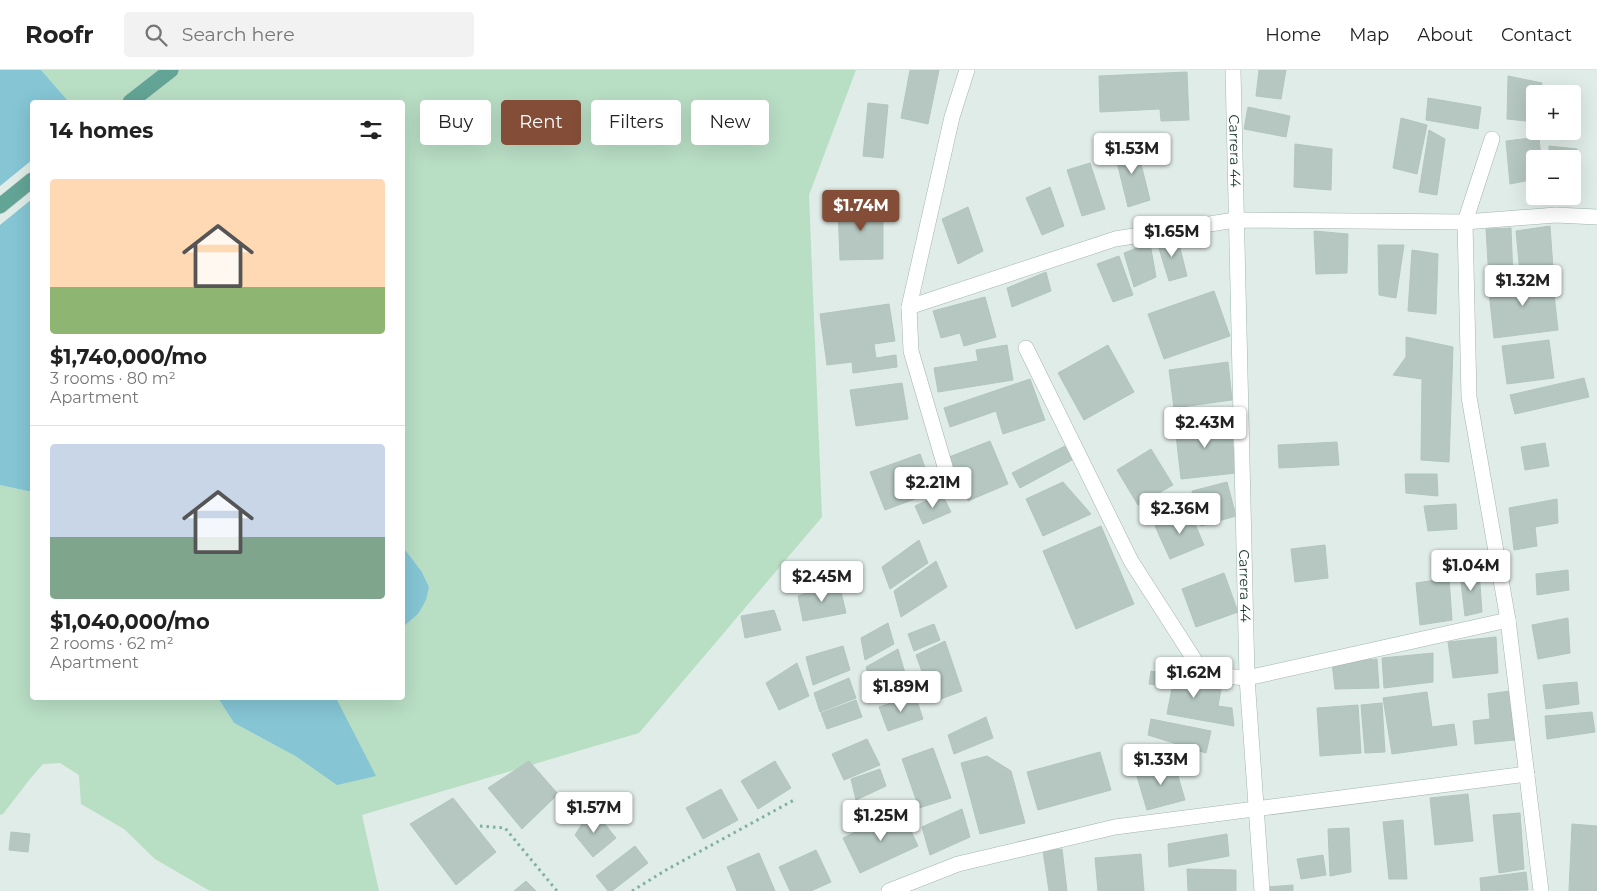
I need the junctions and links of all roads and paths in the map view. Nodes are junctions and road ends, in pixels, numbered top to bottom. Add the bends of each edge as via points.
1 (171, 70) edge
2 (967, 70) edge
3 (1233, 70) edge
4 (133, 100) edge
5 (1492, 139) dead end
6 (30, 182) edge
7 (0, 206) edge
8 (1597, 217) edge
9 (1235, 220) junction
10 (1465, 222) junction
11 (909, 307) junction
12 (1026, 348) dead end
13 (951, 487) dead end
14 (1508, 620) junction
15 (1247, 678) junction
16 (1527, 774) junction
17 (794, 800) dead end
18 (1256, 809) junction
19 (480, 826) dead end
20 (557, 891) edge
21 (632, 891) edge
22 (889, 891) edge
23 (1262, 891) edge
24 (1541, 891) edge

1 - 4 main road
2 - 11 street via 952,118
3 - 9 street, Carrera 44
5 - 10 street
6 - 7 main road
8 - 10 street via 1556,215
9 - 10 street
9 - 11 street via 1115,239
9 - 15 street, Carrera 44
10 - 14 street via 1469,397
11 - 13 street via 911,350
12 - 15 street via 1131,561 1201,670 1212,675
14 - 15 street
14 - 16 street
15 - 18 street, Carrera 44
16 - 18 street
16 - 24 street
17 - 21 path
18 - 22 street via 1115,827 958,864
18 - 23 street, Carrera 44
19 - 20 path via 505,828

